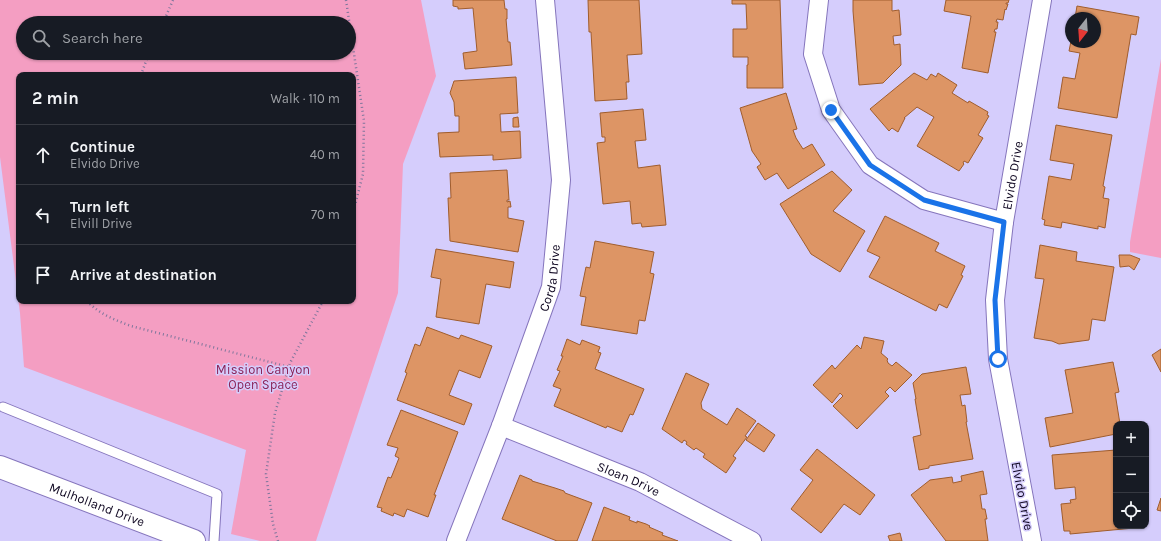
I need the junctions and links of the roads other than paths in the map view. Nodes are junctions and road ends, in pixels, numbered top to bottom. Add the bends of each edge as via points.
1 (545, 0) edge
2 (819, 0) edge
3 (1042, 0) edge
4 (1004, 222) junction
5 (1, 409) edge
6 (501, 426) junction
7 (0, 467) edge
8 (194, 541) edge
9 (214, 541) edge
10 (456, 541) edge
11 (752, 541) edge
12 (1032, 541) edge

1 - 6 street, Corda Drive via 561,180 551,287
2 - 4 street via 814,54 831,110 870,165 924,200
3 - 4 street, Elvido Drive
4 - 12 street, Elvido Drive via 995,300 998,359
5 - 9 lane via 217,494
6 - 10 street, Corda Drive
6 - 11 street, Sloan Drive via 640,482
7 - 8 main road, Mulholland Drive

